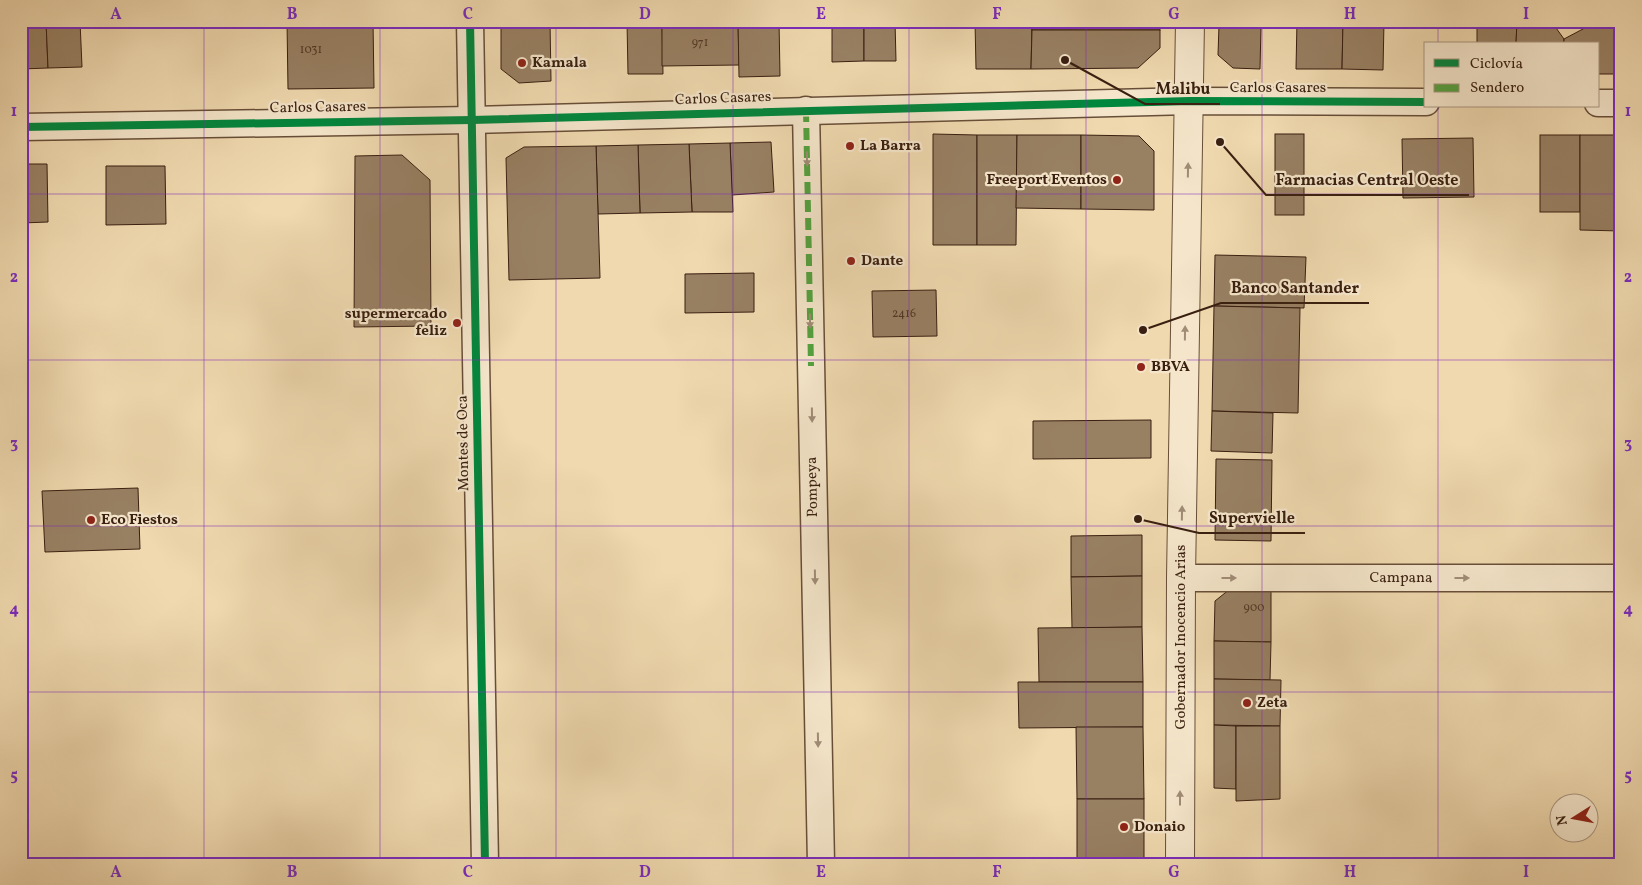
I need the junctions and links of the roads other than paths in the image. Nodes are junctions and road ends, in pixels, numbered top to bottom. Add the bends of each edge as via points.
1 (470, 21) edge
2 (1190, 21) edge
3 (1190, 101) junction
4 (1424, 102) edge
5 (1600, 103) edge
6 (1621, 103) edge
7 (806, 110) junction
8 (472, 120) junction
9 (21, 127) edge
10 (1180, 578) junction
11 (1621, 578) edge
12 (485, 864) edge
13 (821, 864) edge
14 (1180, 864) edge

1 - 8 street, Montes de Oca
2 - 3 street, Gobernador Inocencio Arias
3 - 4 street, Carlos Casares
3 - 7 street, Carlos Casares
10 -> 3 street, Gobernador Inocencio Arias
5 - 6 street
7 - 8 street, Carlos Casares
7 -> 13 street, Pompeya
8 - 9 street, Carlos Casares
8 - 12 street, Montes de Oca
10 -> 11 street, Campana
14 -> 10 street, Gobernador Inocencio Arias

